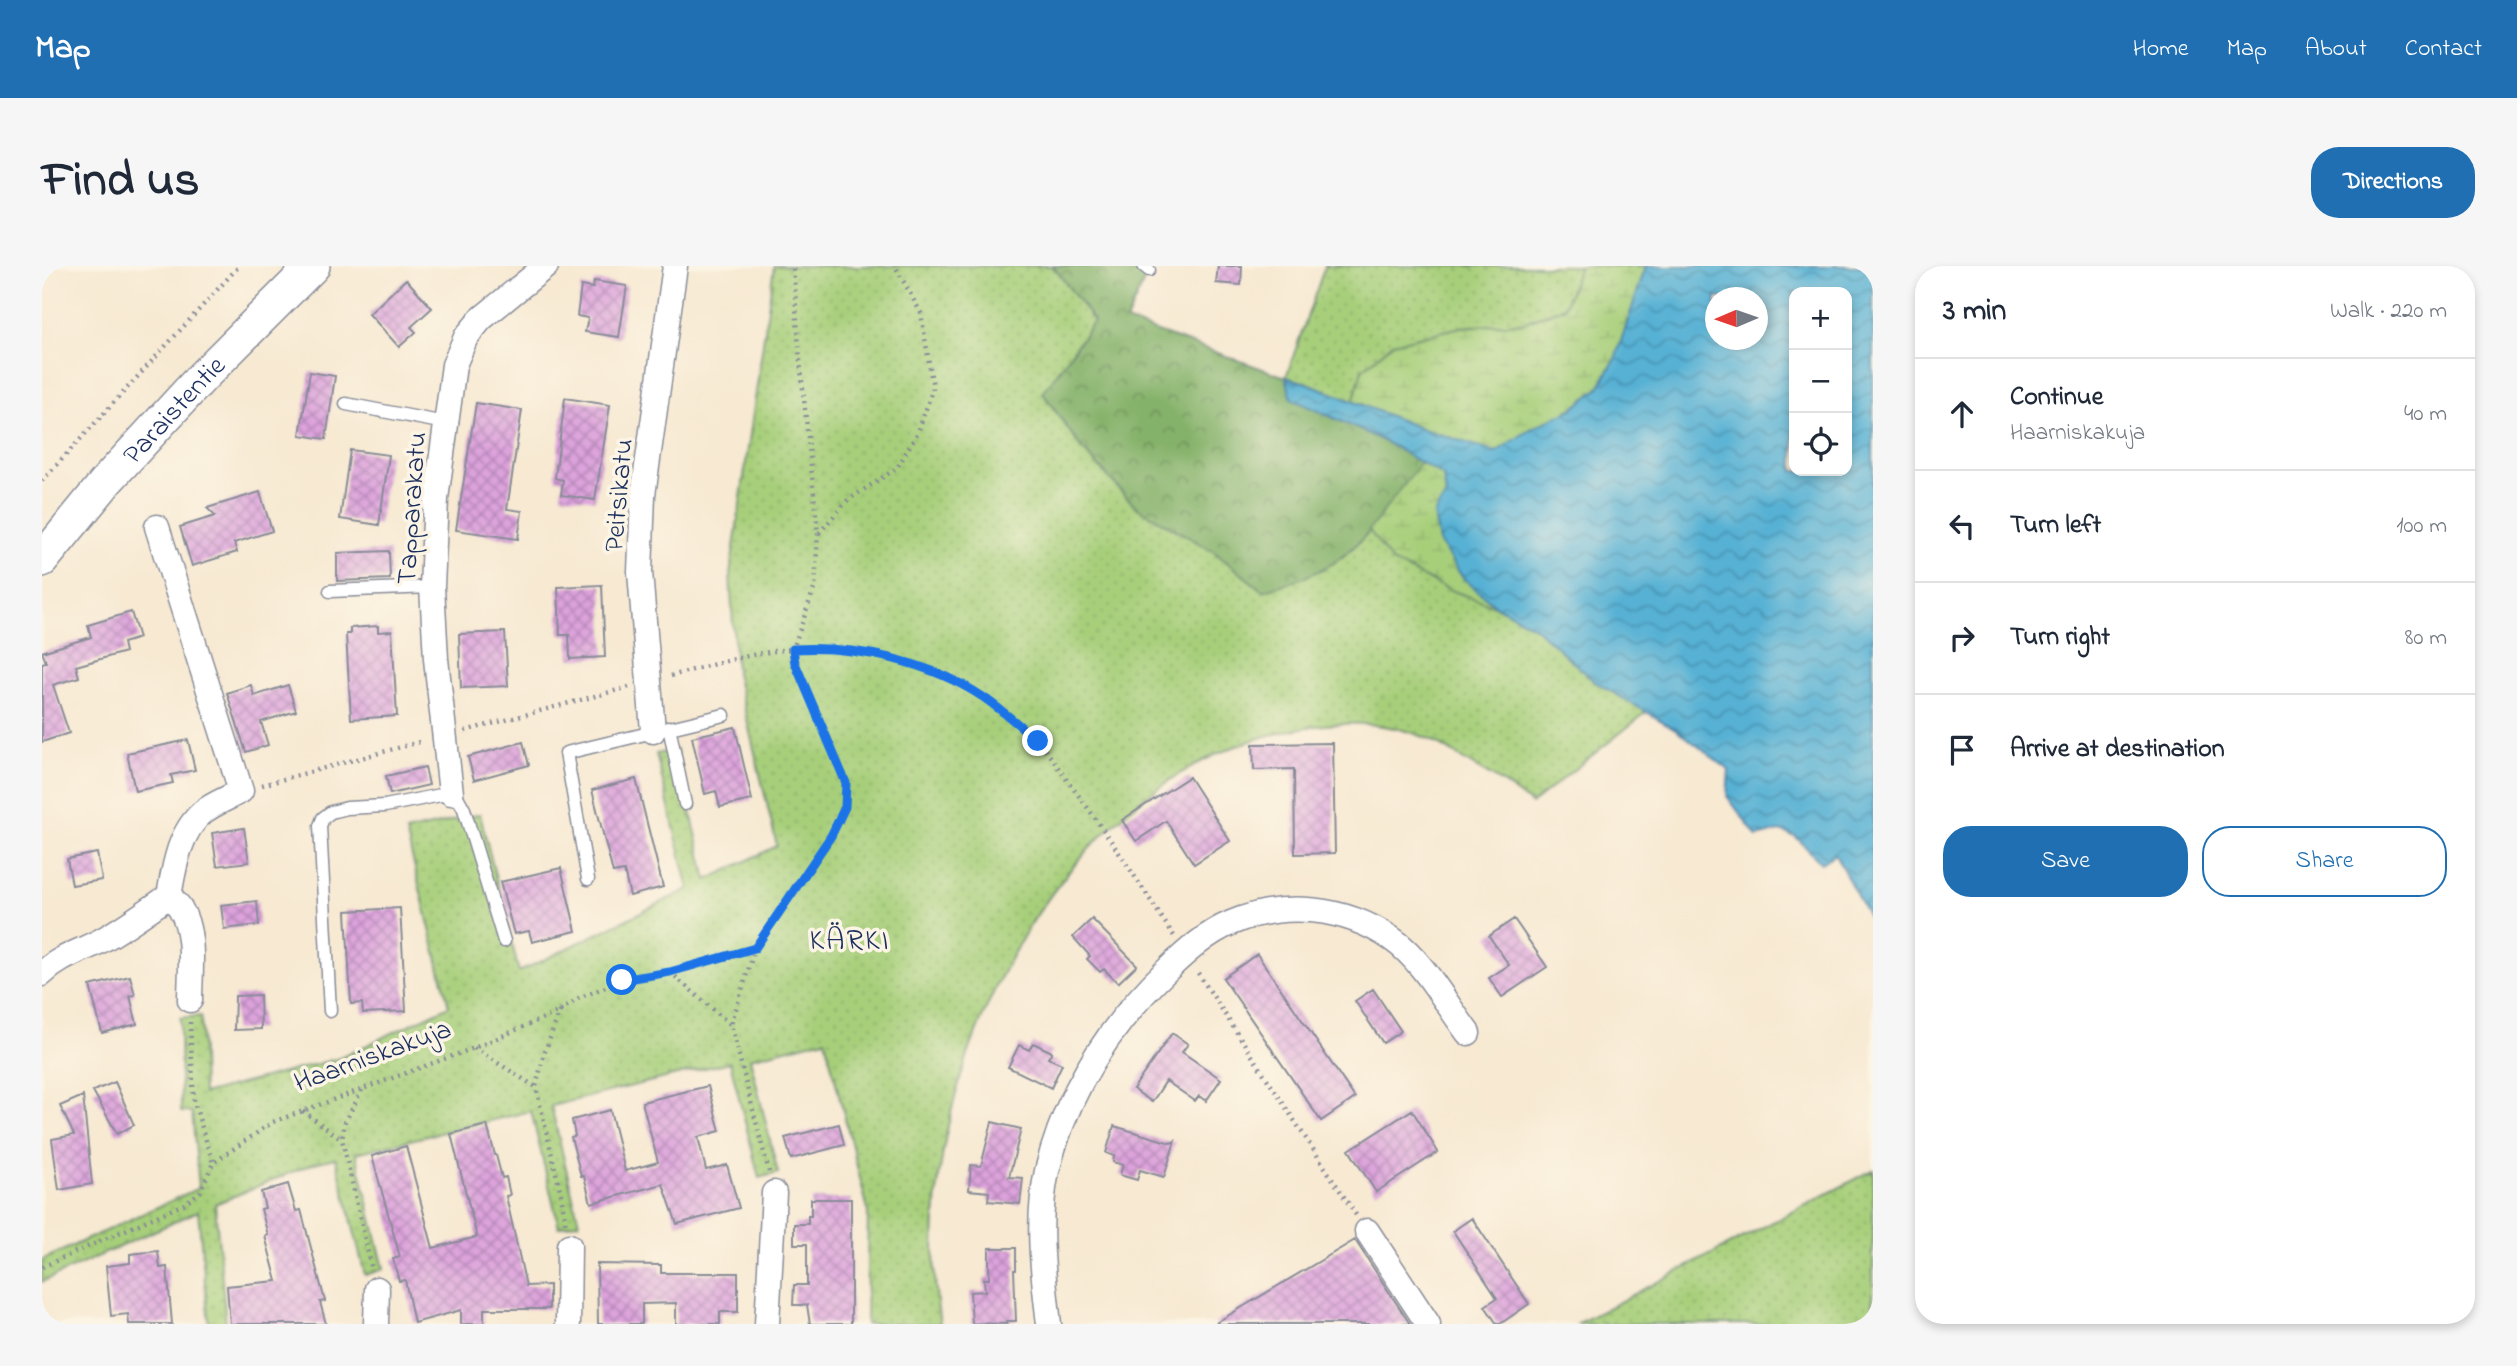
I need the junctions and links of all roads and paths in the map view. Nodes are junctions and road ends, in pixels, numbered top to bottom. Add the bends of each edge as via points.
1 (239, 266) edge
2 (313, 266) edge
3 (546, 266) edge
4 (675, 266) edge
5 (793, 266) edge
6 (895, 266) edge
7 (346, 404) dead end
8 (445, 423) junction
9 (42, 481) edge
10 (157, 527) dead end
11 (818, 533) junction
12 (42, 560) edge
13 (432, 587) junction
14 (330, 591) dead end
15 (793, 649) junction
16 (648, 682) junction
17 (724, 715) dead end
18 (661, 729) junction
19 (451, 793) junction
20 (685, 804) dead end
21 (588, 878) dead end
22 (169, 896) junction
23 (504, 941) dead end
24 (755, 948) junction
25 (1185, 953) junction
26 (670, 972) junction
27 (42, 974) edge
28 (190, 1000) joint
29 (330, 1011) dead end
30 (560, 1011) junction
31 (732, 1025) junction
32 (1468, 1033) dead end
33 (474, 1048) junction
34 (536, 1087) junction
35 (363, 1088) junction
36 (303, 1111) junction
37 (342, 1139) junction
38 (213, 1163) junction
39 (774, 1193) joint
40 (1367, 1231) joint
41 (569, 1246) joint
42 (42, 1266) edge
43 (377, 1289) joint
44 (376, 1324) edge
45 (568, 1324) edge
46 (767, 1324) edge
47 (1049, 1324) edge
48 (1428, 1324) edge

1 - 9 path
2 - 12 main road, Paraistentie via 109,478
3 - 8 street, Tapparakatu via 481,319 466,337 454,365
4 - 16 street, Peitsikatu via 643,495 640,572
5 - 11 path
6 - 11 path via 921,313 933,388 918,432 897,468 848,500
7 - 8 lane
8 - 13 street, Tapparakatu
10 - 22 street via 241,791 203,812 187,831
11 - 15 path via 815,586
13 - 14 lane
13 - 19 street, Tapparakatu
15 - 16 path
15 - 24 path via 846,783 845,807 822,851
15 - 25 path via 850,652 914,665 991,703 1038,741 1093,814
16 - 18 street, Peitsikatu
17 - 18 lane
18 - 20 lane
18 - 21 lane via 566,753
19 - 23 lane via 464,808
19 - 29 lane via 348,808 323,818
22 - 27 street
22 - 28 street via 181,908 187,928
24 - 26 path, Haarniskakuja
24 - 31 path
25 - 32 street via 1209,934 1250,916 1298,908 1346,915 1394,940 1413,957
25 - 40 path
25 - 47 street via 1128,1011 1106,1041 1059,1132 1041,1208
26 - 30 path, Haarniskakuja via 622,980
26 - 31 path
28 - 38 path via 194,1102
30 - 33 path, Haarniskakuja
30 - 34 path
31 - 39 path
33 - 34 path
33 - 35 path, Haarniskakuja
34 - 41 path
35 - 36 path, Haarniskakuja
35 - 37 path via 345,1122
36 - 37 path
36 - 38 path, Haarniskakuja via 257,1131
37 - 43 path
38 - 42 path, Haarniskakuja via 200,1192 184,1204
39 - 46 street
40 - 48 street
41 - 45 street
43 - 44 street

